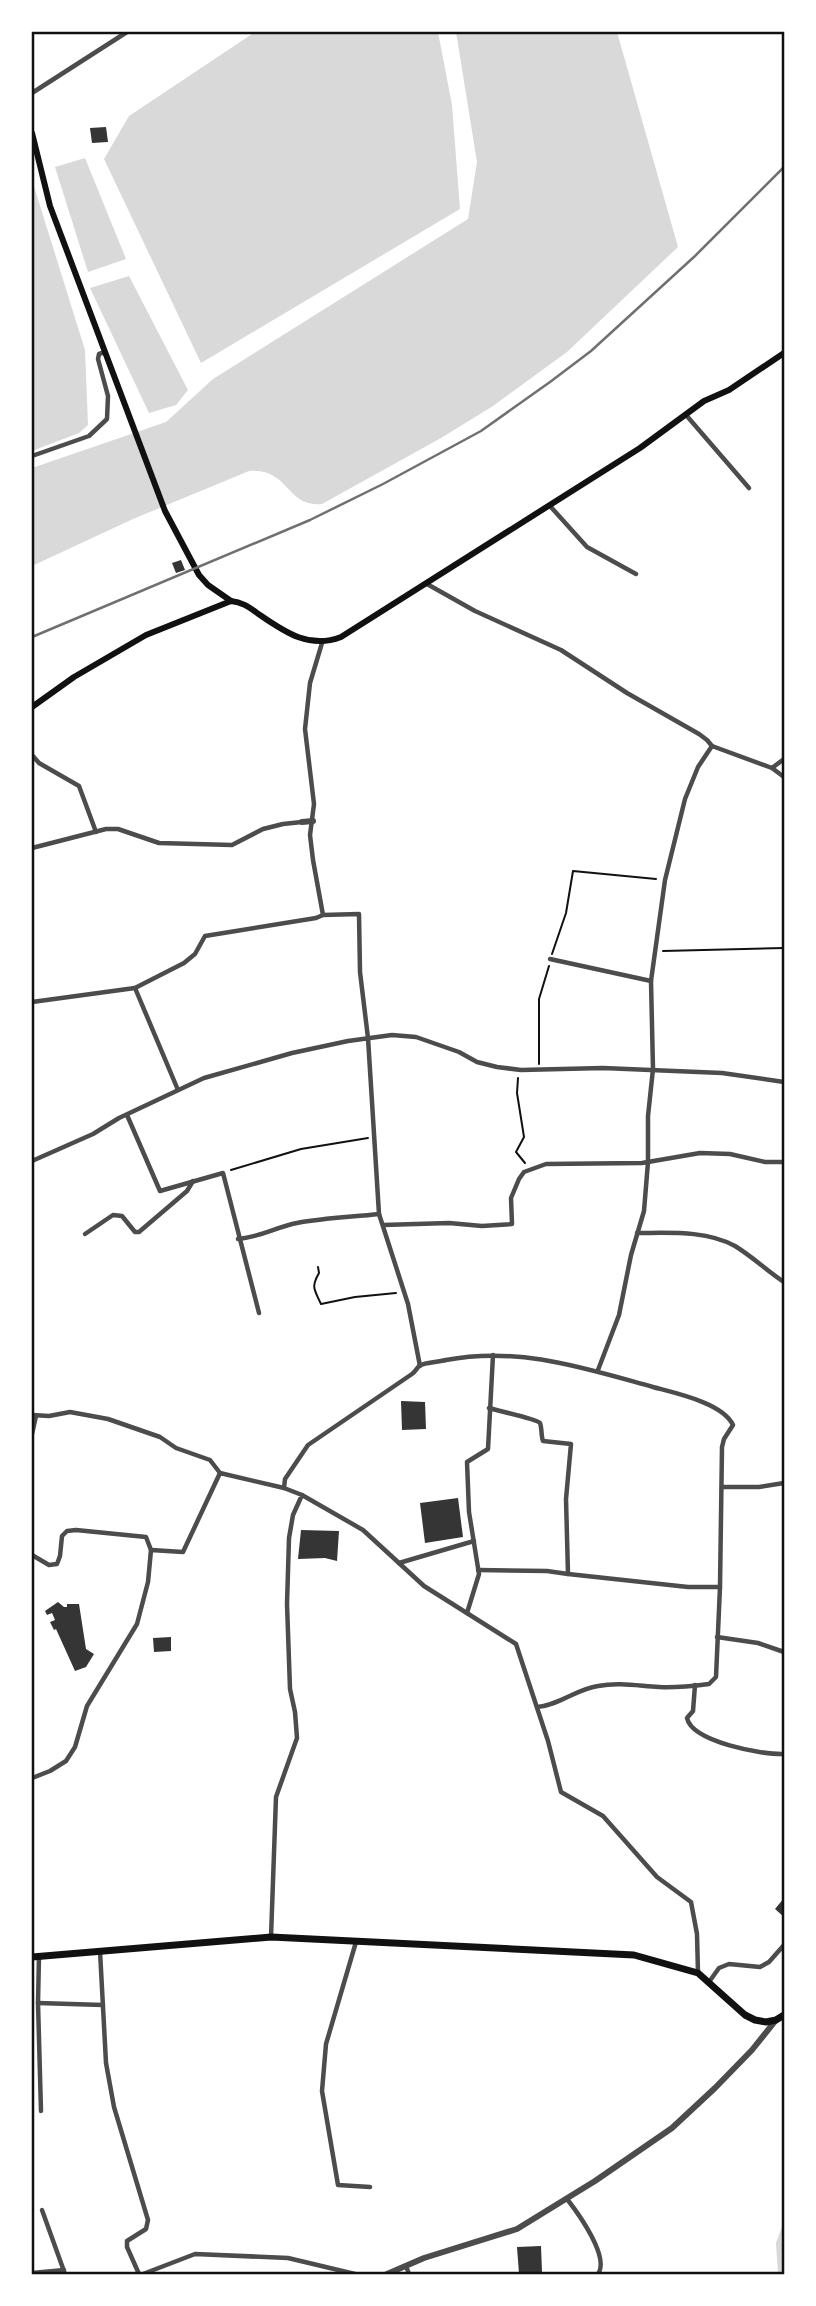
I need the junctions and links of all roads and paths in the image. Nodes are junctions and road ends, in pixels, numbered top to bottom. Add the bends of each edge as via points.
1 (127, 32) edge
2 (32, 93) edge
3 (32, 133) edge
4 (106, 352) junction
5 (785, 353) edge
6 (686, 415) junction
7 (32, 456) edge
8 (749, 488) dead end
9 (551, 506) junction
10 (636, 574) dead end
11 (427, 583) junction
12 (231, 601) junction
13 (322, 643) junction
14 (32, 707) edge
15 (712, 746) junction
16 (32, 755) edge
17 (785, 759) edge
18 (772, 768) junction
19 (785, 777) edge
20 (313, 821) junction
21 (302, 822) joint
22 (96, 832) junction
23 (32, 848) edge
24 (665, 880) junction
25 (323, 915) junction
26 (785, 948) edge
27 (654, 951) junction
28 (550, 959) junction
29 (651, 981) junction
30 (135, 988) junction
31 (32, 1002) edge
32 (368, 1038) junction
33 (539, 1068) junction
34 (653, 1069) junction
35 (521, 1070) junction
36 (785, 1082) edge
37 (178, 1090) junction
38 (127, 1115) junction
39 (374, 1137) junction
40 (32, 1161) edge
41 (648, 1162) junction
42 (785, 1162) edge
43 (531, 1168) junction
44 (223, 1173) junction
45 (193, 1181) junction
46 (379, 1214) junction
47 (383, 1225) junction
48 (637, 1233) junction
49 (85, 1234) dead end
50 (239, 1239) junction
51 (318, 1267) dead end
52 (785, 1282) edge
53 (404, 1291) junction
54 (259, 1312) dead end
55 (492, 1355) junction
56 (419, 1366) junction
57 (598, 1370) junction
58 (489, 1408) junction
59 (34, 1415) edge
60 (32, 1434) edge
61 (220, 1474) junction
62 (785, 1483) edge
63 (722, 1487) junction
64 (284, 1488) junction
65 (302, 1495) junction
66 (474, 1541) junction
67 (151, 1550) junction
68 (32, 1555) edge
69 (399, 1563) junction
70 (478, 1570) junction
71 (568, 1574) junction
72 (720, 1587) junction
73 (467, 1613) junction
74 (717, 1637) junction
75 (785, 1652) edge
76 (695, 1685) junction
77 (537, 1707) junction
78 (785, 1754) edge
79 (32, 1778) edge
80 (271, 1937) junction
81 (356, 1941) junction
82 (785, 1945) edge
83 (100, 1951) junction
84 (35, 1957) edge
85 (698, 1973) junction
86 (708, 1983) junction
87 (38, 2003) junction
88 (103, 2005) junction
89 (785, 2015) edge
90 (776, 2020) junction
91 (41, 2110) dead end
92 (370, 2187) dead end
93 (567, 2199) junction
94 (42, 2210) dead end
95 (325, 2266) junction
96 (406, 2266) junction
97 (64, 2272) edge
98 (32, 2273) edge
99 (141, 2274) edge
100 (324, 2274) edge
101 (355, 2274) edge
102 (387, 2274) edge
103 (409, 2274) edge
104 (598, 2274) edge

1 - 2 street
3 - 4 main road via 50,206
4 - 7 street via 98,359 108,396 107,419 89,436
4 - 12 main road via 165,511 199,575
5 - 6 main road
6 - 8 street
6 - 9 main road
9 - 10 street via 587,547
9 - 11 main road
11 - 13 main road via 341,637
11 - 15 street via 475,611 561,650
12 - 13 main road via 288,632
12 - 14 main road via 146,635
13 - 20 street via 310,683 305,729
15 - 18 street
15 - 24 street via 688,792
16 - 22 street via 79,786
17 - 18 street
18 - 19 street
20 - 21 street
20 - 25 street via 310,835
21 - 22 street via 263,829 232,845 159,843 118,830
22 - 23 street
24 - 27 street
24 - 28 path via 573,871 566,913
25 - 30 street via 205,936 184,963
25 - 32 street via 359,914
26 - 27 path
27 - 29 street
28 - 29 street
28 - 33 path via 539,999
29 - 34 street
30 - 31 street
30 - 37 street
32 - 35 street via 416,1037 477,1062
32 - 37 street via 260,1061
32 - 39 street
33 - 34 street
33 - 35 street
34 - 36 street via 742,1074
34 - 41 street
35 - 43 path via 517,1093 524,1137 516,1152
37 - 38 street
38 - 40 street
38 - 45 street via 160,1191
39 - 44 path via 301,1149
39 - 46 street
41 - 42 street via 700,1153
41 - 43 street
41 - 48 street via 644,1211
43 - 47 street via 519,1179 511,1198 512,1224
44 - 45 street
44 - 50 street
45 - 49 street via 139,1232 122,1216 113,1215
46 - 47 street
46 - 50 street via 298,1222
47 - 53 street
48 - 52 street via 721,1240
48 - 57 street via 619,1315
50 - 54 street
51 - 53 path via 313,1286 321,1304
53 - 56 street
55 - 56 street
55 - 57 street via 548,1359
55 - 58 street
56 - 64 street via 308,1445 285,1479
57 - 63 street via 726,1413 733,1425 722,1447
58 - 66 street via 488,1449 467,1462
58 - 71 street via 536,1419 543,1441 571,1444 566,1499
59 - 60 street
59 - 61 street via 70,1412 107,1419 209,1460
61 - 64 street
61 - 67 street via 183,1552
62 - 63 street
63 - 72 street
64 - 65 street
65 - 69 street via 363,1530
65 - 80 street via 289,1538 287,1604 297,1738 276,1797
66 - 69 street
66 - 70 street
67 - 68 street via 146,1537 76,1530 62,1536 57,1564 49,1565
67 - 79 street via 137,1624 87,1706 75,1747 66,1761
69 - 73 street via 424,1586
70 - 71 street
70 - 73 street
71 - 72 street
72 - 74 street
73 - 77 street via 516,1644
74 - 75 street
74 - 76 street via 716,1677 709,1684
76 - 77 street via 600,1685
76 - 78 street via 688,1718 698,1734
77 - 85 street via 561,1792 603,1816 657,1877 691,1902
80 - 81 main road
80 - 83 main road
81 - 85 main road via 635,1955
81 - 92 street via 326,2045 322,2091 338,2185
82 - 86 street via 769,1962 719,1968
83 - 84 main road
83 - 88 street
84 - 87 street
85 - 86 main road
86 - 90 main road via 745,2015 766,2022
87 - 88 street
87 - 91 street
88 - 99 street via 114,2107 148,2220 146,2229 127,2241
89 - 90 main road
90 - 93 street via 752,2050 671,2128
93 - 96 street via 517,2229
93 - 104 street via 592,2236 600,2261
94 - 97 street
95 - 99 street via 288,2258 195,2254
95 - 100 street
95 - 101 street
96 - 102 street
96 - 103 street
97 - 98 street

